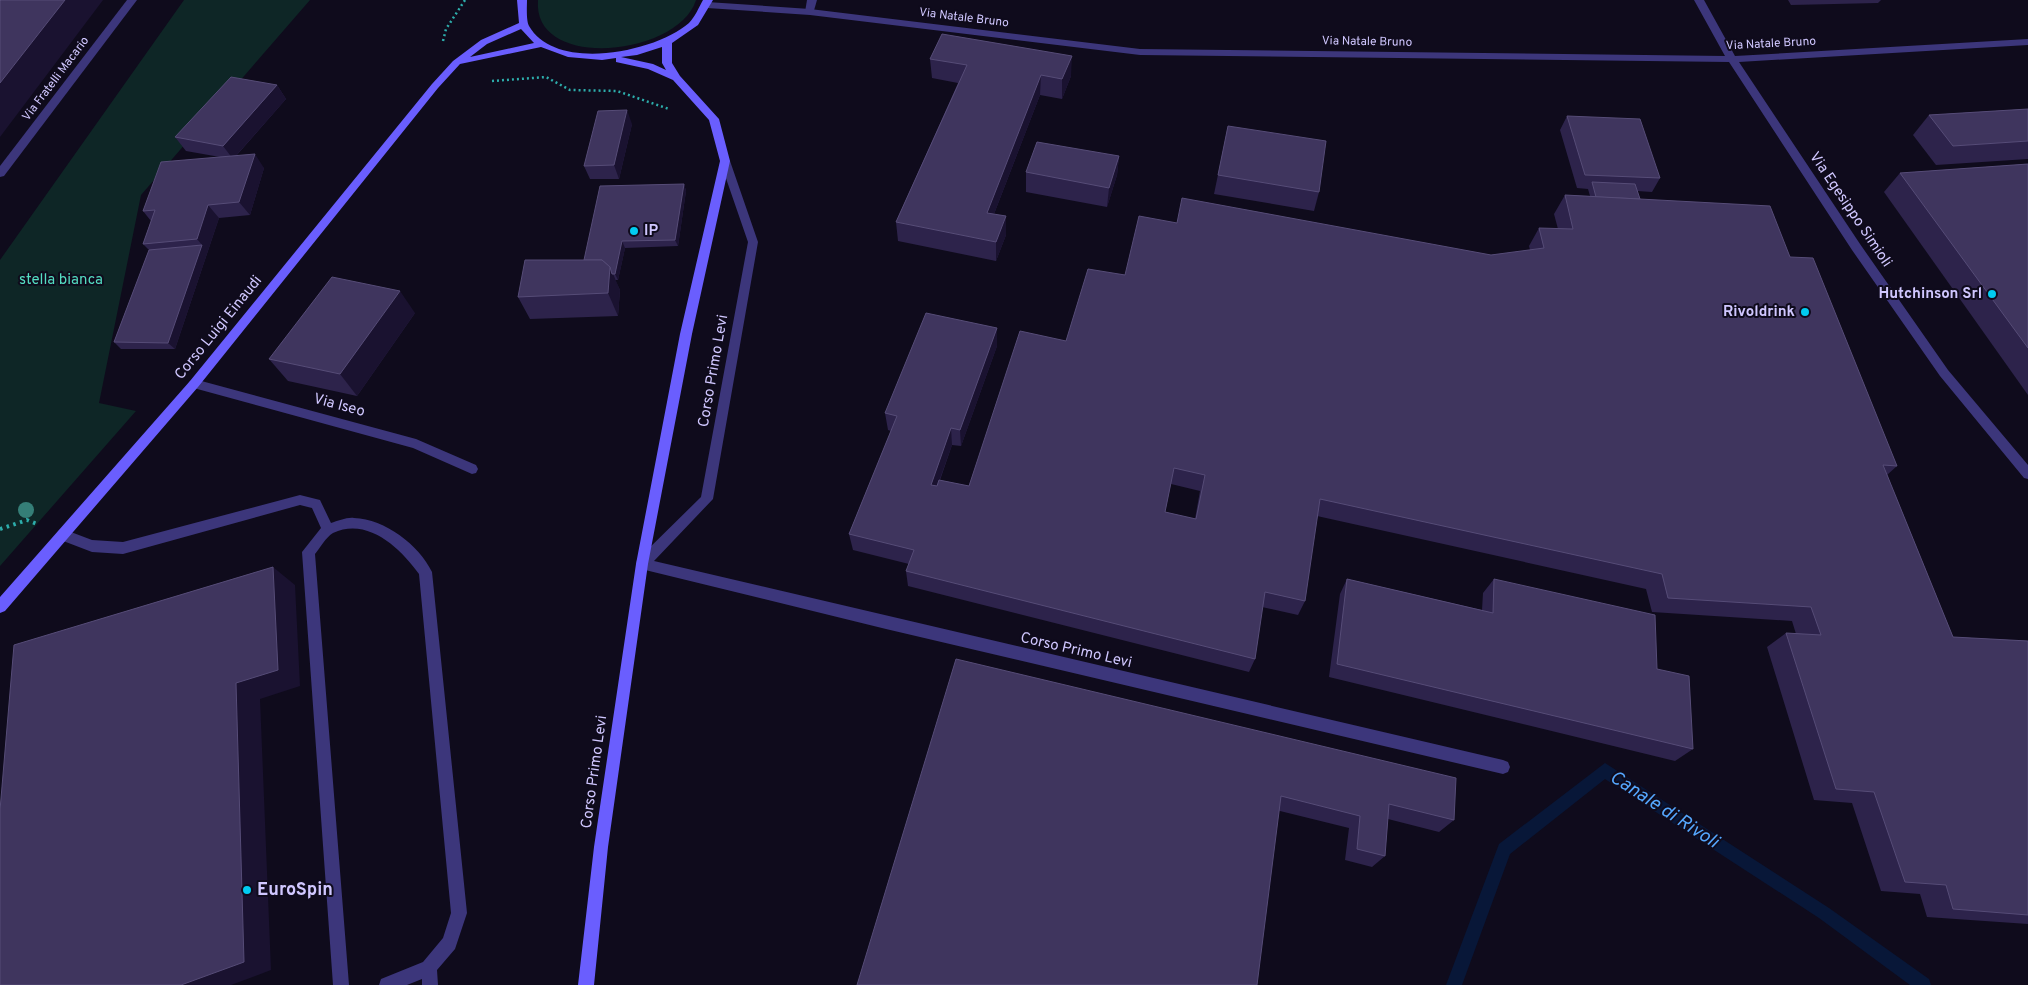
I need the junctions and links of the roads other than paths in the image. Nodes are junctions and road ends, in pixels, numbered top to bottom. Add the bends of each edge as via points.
1 (132, 0) edge
2 (522, 0) edge
3 (812, 0) edge
4 (1699, 0) edge
5 (708, 2) edge
6 (810, 12) junction
7 (524, 25) junction
8 (667, 41) junction
9 (2028, 42) edge
10 (542, 44) junction
11 (608, 57) junction
12 (1732, 59) junction
13 (456, 64) junction
14 (676, 78) junction
15 (725, 161) junction
16 (0, 173) edge
17 (194, 384) junction
18 (472, 469) dead end
19 (2028, 474) edge
20 (328, 528) junction
21 (63, 535) junction
22 (642, 564) junction
23 (0, 607) edge
24 (1503, 767) dead end
25 (429, 968) junction
26 (341, 985) edge
27 (387, 985) edge
28 (430, 985) edge
29 (586, 985) edge

1 - 16 street, Via Fratelli Macario
2 - 7 main road via 520,10
3 - 6 street
4 - 12 street, Via Egesippo Simioli
5 - 6 street, Via Natale Bruno
5 - 8 main road via 696,20 680,35
6 - 12 street, Via Natale Bruno via 1140,52
7 - 10 main road
7 - 13 main road, Corso Luigi Einaudi via 484,42
8 - 11 main road via 633,54
8 - 14 main road, Corso Primo Levi via 667,63
9 - 12 street, Via Natale Bruno
10 - 11 main road via 561,53
10 - 13 main road
11 - 14 main road, Corso Primo Levi via 650,66
12 - 19 street, Via Egesippo Simioli via 1944,373
13 - 17 main road, Corso Luigi Einaudi via 434,86
14 - 15 main road, Corso Primo Levi via 714,119
15 - 22 main road, Corso Primo Levi via 686,334
15 - 22 street, Corso Primo Levi via 753,242 707,499
17 - 18 street, Via Iseo via 416,444
17 - 21 main road, Corso Luigi Einaudi
20 - 21 street via 316,504 300,500 122,548 92,546
20 - 25 street via 354,523 384,530 408,550 424,572 459,913 449,943
20 - 26 street via 308,552
21 - 23 main road, Corso Luigi Einaudi
22 - 24 street, Corso Primo Levi
22 - 29 main road, Corso Primo Levi via 601,847
25 - 27 street
25 - 28 street

